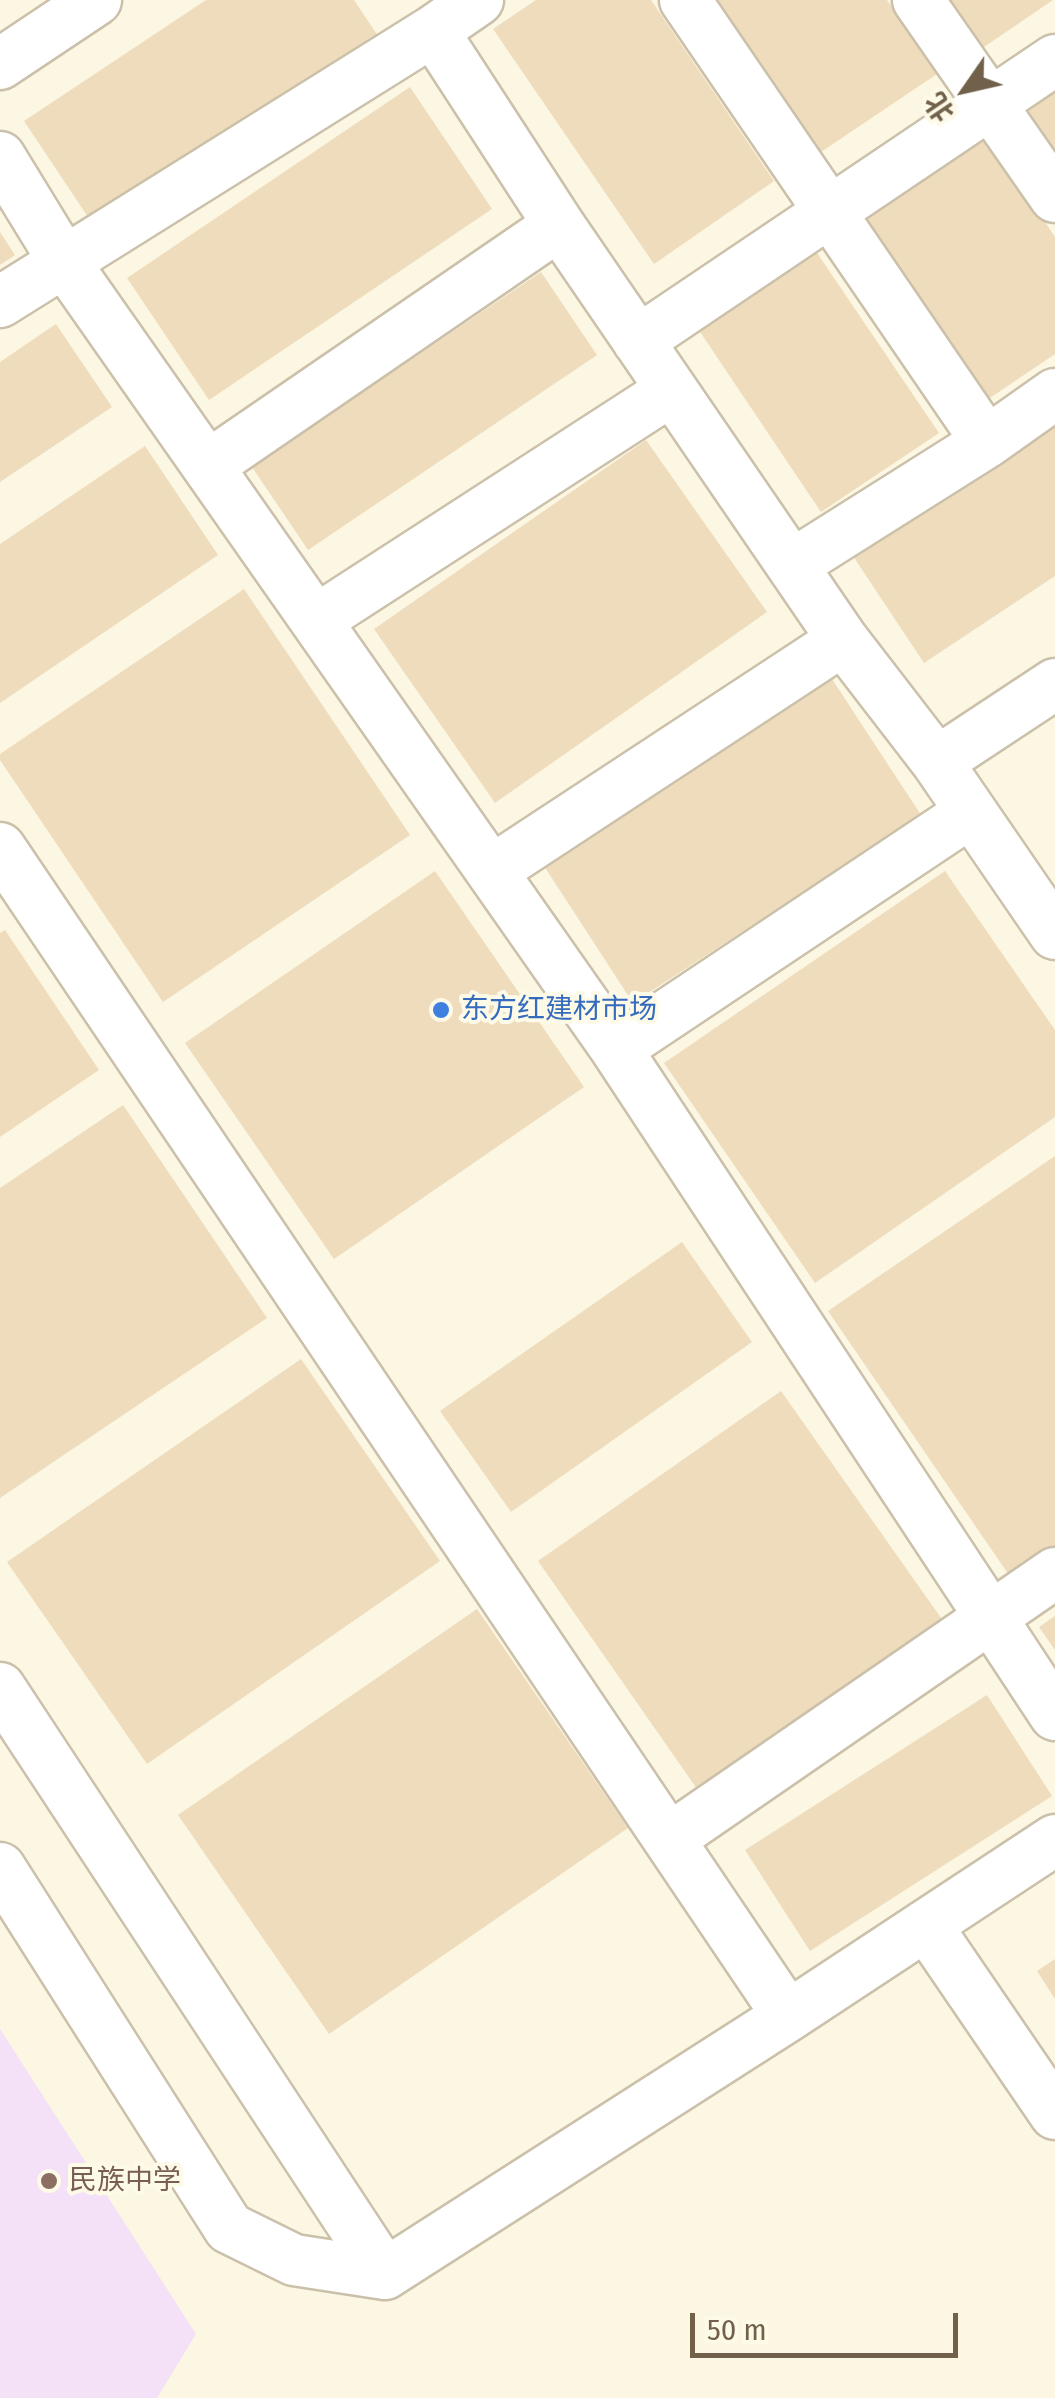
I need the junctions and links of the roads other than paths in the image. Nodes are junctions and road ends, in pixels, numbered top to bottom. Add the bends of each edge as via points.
1 (96, 0) edge
2 (478, 0) edge
3 (685, 0) edge
4 (918, 0) edge
5 (434, 32) junction
6 (1055, 60) edge
7 (0, 64) edge
8 (990, 104) junction
9 (0, 157) edge
10 (1055, 197) edge
11 (832, 210) junction
12 (559, 225) junction
13 (64, 260) junction
14 (0, 302) edge
15 (638, 340) junction
16 (672, 390) junction
17 (1055, 394) edge
18 (988, 442) junction
19 (209, 465) junction
20 (792, 565) junction
21 (318, 619) junction
22 (844, 640) junction
23 (1055, 684) edge
24 (937, 762) junction
25 (971, 812) junction
26 (0, 848) edge
27 (493, 870) junction
28 (1055, 934) edge
29 (616, 1048) junction
30 (1055, 1573) edge
31 (989, 1616) junction
32 (0, 1688) edge
33 (1055, 1715) edge
34 (669, 1839) junction
35 (1055, 1840) edge
36 (0, 1868) edge
37 (926, 1925) junction
38 (788, 2016) junction
39 (1055, 2114) edge
40 (385, 2274) junction

1 - 7 street
2 - 5 street
3 - 11 street
4 - 8 street
5 - 12 street
5 - 13 street
6 - 8 street
8 - 10 street
8 - 11 street
9 - 13 street
11 - 15 street
11 - 18 street
12 - 15 street
12 - 19 street
13 - 14 street
13 - 19 street
15 - 16 street
16 - 20 street
16 - 21 street
17 - 18 street
18 - 20 street
19 - 21 street
20 - 22 street
21 - 27 street
22 - 24 street
22 - 27 street
23 - 24 street
24 - 25 street
25 - 28 street
25 - 29 street
26 - 34 street
27 - 29 street
29 - 31 street
30 - 31 street
31 - 33 street
31 - 34 street
32 - 40 street
34 - 38 street
35 - 37 street
36 - 40 street via 228,2228 294,2260
37 - 38 street
37 - 39 street
38 - 40 street

